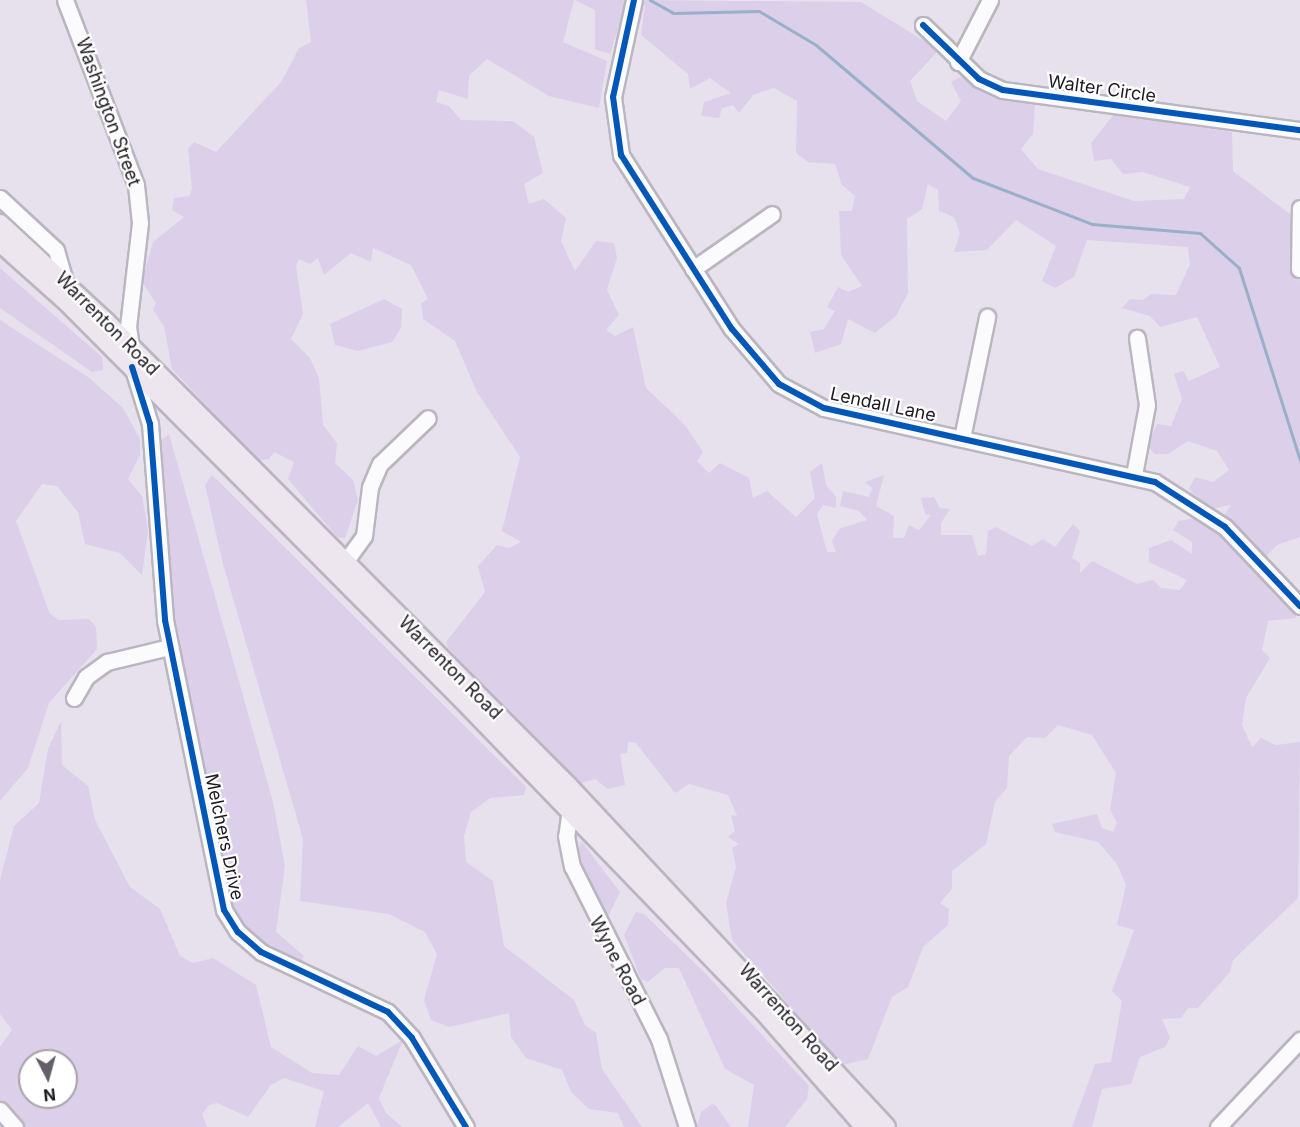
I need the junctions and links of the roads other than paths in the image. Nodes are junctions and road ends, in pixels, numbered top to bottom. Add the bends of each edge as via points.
1 (65, 0) edge
2 (634, 0) edge
3 (990, 0) edge
4 (923, 25) dead end
5 (958, 62) junction
6 (1300, 130) edge
7 (0, 198) edge
8 (1300, 208) edge
9 (772, 214) dead end
10 (0, 224) edge
11 (0, 242) edge
12 (693, 269) junction
13 (1299, 269) edge
14 (65, 282) junction
15 (129, 299) junction
16 (987, 316) dead end
17 (106, 322) junction
18 (1137, 338) dead end
19 (131, 348) junction
20 (132, 367) junction
21 (164, 400) junction
22 (428, 418) dead end
23 (150, 424) junction
24 (962, 438) junction
25 (1134, 475) junction
26 (345, 562) junction
27 (1300, 606) edge
28 (170, 647) junction
29 (75, 698) dead end
30 (573, 791) junction
31 (570, 811) junction
32 (1300, 1040) edge
33 (0, 1110) edge
34 (15, 1127) edge
35 (466, 1127) edge
36 (687, 1127) edge
37 (865, 1127) edge
38 (886, 1127) edge
39 (1218, 1127) edge

1 - 15 street, Washington Street via 136,184 140,223
2 - 12 street, Lendall Lane via 614,86 615,136 630,173
3 - 5 street
4 - 5 street, Walter Circle
5 - 6 street, Walter Circle via 1003,90
7 - 14 street via 56,250
8 - 13 street
9 - 12 street
10 - 14 main road, Warrenton Road
11 - 20 main road, Warrenton Road
12 - 24 street, Lendall Lane via 750,354 796,396 824,408
14 - 17 main road, Warrenton Road
15 - 17 street
15 - 19 street, Washington Street
16 - 24 street
17 - 19 main road, Warrenton Road
18 - 25 street via 1147,405
19 - 26 main road, Warrenton Road
20 - 21 main road, Warrenton Road
20 - 23 street, Melchers Drive
21 - 23 street
21 - 31 main road, Warrenton Road
22 - 26 street via 380,464 370,487 364,536
23 - 28 street, Melchers Drive
24 - 25 street, Lendall Lane
25 - 27 street, Lendall Lane via 1192,502
26 - 30 main road, Warrenton Road
28 - 29 street via 107,662 86,677
28 - 35 street, Melchers Drive via 217,891 230,922 261,952 388,1012 412,1038
30 - 31 street, Wyne Road
30 - 38 main road, Warrenton Road
31 - 36 street, Wyne Road via 566,836 572,867 659,1039
31 - 37 main road, Warrenton Road via 765,1014
32 - 39 street
33 - 34 street

